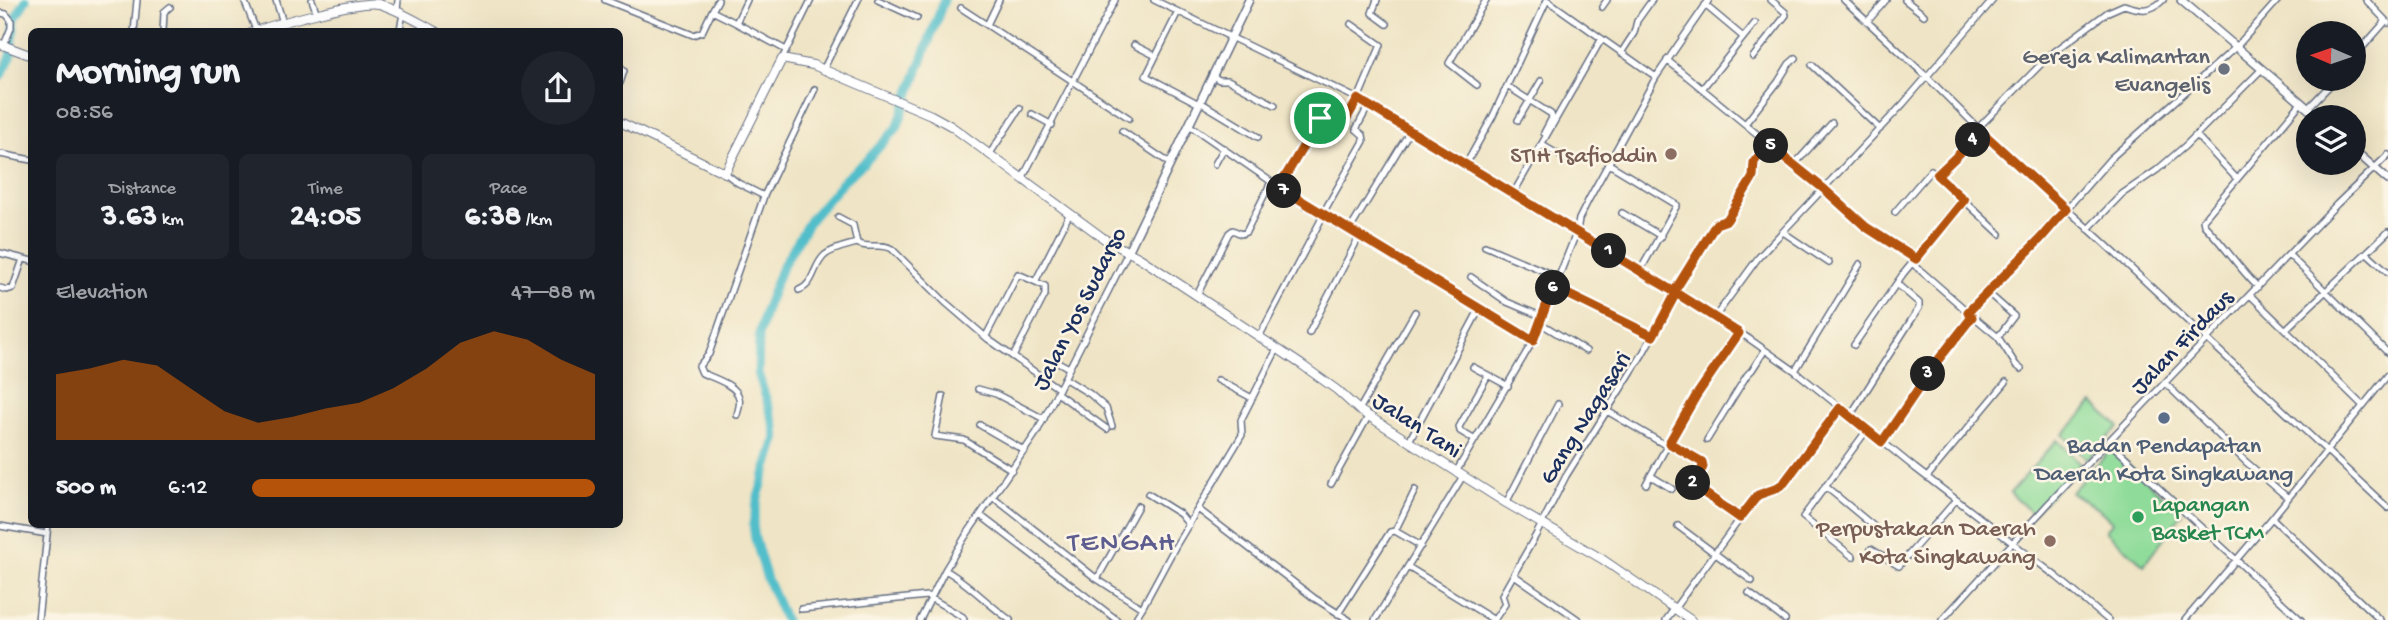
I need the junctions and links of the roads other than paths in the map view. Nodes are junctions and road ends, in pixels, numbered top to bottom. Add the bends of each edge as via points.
1 (137, 0) edge
2 (244, 0) edge
3 (276, 0) edge
4 (312, 0) edge
5 (398, 0) edge
6 (605, 0) edge
7 (708, 0) edge
8 (747, 0) edge
9 (811, 0) edge
10 (858, 0) edge
11 (878, 0) edge
12 (902, 0) edge
13 (999, 0) edge
14 (1115, 0) edge
15 (1154, 0) edge
16 (1249, 0) edge
17 (1377, 0) edge
18 (1486, 0) edge
19 (1547, 0) edge
20 (1607, 0) edge
21 (1652, 0) edge
22 (1771, 0) edge
23 (1843, 0) edge
24 (1885, 0) edge
25 (1905, 0) edge
26 (1993, 0) edge
27 (2163, 0) edge
28 (2278, 0) edge
29 (2366, 0) edge
30 (717, 2) edge
31 (2187, 2) edge
32 (1707, 3) edge
33 (170, 7) dead end
34 (1602, 7) dead end
35 (961, 8) dead end
36 (898, 9) junction
37 (712, 11) junction
38 (1178, 12) junction
39 (0, 13) edge
40 (400, 13) junction
41 (317, 14) junction
42 (1924, 15) dead end
43 (917, 18) dead end
44 (1867, 22) junction
45 (2387, 22) edge
46 (283, 23) junction
47 (736, 23) junction
48 (1755, 23) dead end
49 (1351, 24) dead end
50 (1387, 24) dead end
51 (987, 25) junction
52 (134, 28) edge
53 (163, 28) edge
54 (256, 28) edge
55 (267, 28) edge
56 (400, 28) edge
57 (430, 28) edge
58 (1742, 36) dead end
59 (1230, 37) junction
60 (1601, 40) junction
61 (2366, 44) edge
62 (1135, 45) dead end
63 (5, 46) edge
64 (2237, 46) junction
65 (786, 50) junction
66 (1621, 53) junction
67 (28, 54) edge
68 (1156, 56) junction
69 (1753, 57) dead end
70 (1797, 58) dead end
71 (782, 59) junction
72 (1667, 60) junction
73 (1812, 65) dead end
74 (2262, 69) junction
75 (823, 70) junction
76 (1212, 75) junction
77 (1926, 76) junction
78 (1656, 77) junction
79 (1073, 82) junction
80 (1541, 82) dead end
81 (1477, 85) dead end
82 (1507, 86) junction
83 (815, 89) dead end
84 (1702, 89) junction
85 (2324, 91) edge
86 (1358, 99) junction
87 (1529, 100) junction
88 (1199, 103) junction
89 (2301, 103) junction
90 (1275, 105) dead end
91 (2304, 105) edge
92 (2309, 105) edge
93 (2311, 105) edge
94 (1368, 107) junction
95 (1020, 108) dead end
96 (1032, 114) dead end
97 (1129, 118) dead end
98 (1518, 120) dead end
99 (623, 123) edge
100 (1832, 123) dead end
101 (1745, 124) junction
102 (1052, 125) junction
103 (1189, 125) junction
104 (1880, 129) junction
105 (1980, 130) junction
106 (1122, 131) dead end
107 (1410, 131) junction
108 (1544, 133) dead end
109 (2196, 135) junction
110 (1258, 137) dead end
111 (1768, 144) junction
112 (1542, 145) junction
113 (1224, 148) junction
114 (0, 155) edge
115 (989, 155) junction
116 (2388, 155) edge
117 (2366, 158) edge
118 (28, 159) edge
119 (1573, 163) dead end
120 (1171, 164) junction
121 (1215, 164) dead end
122 (1609, 164) junction
123 (1794, 165) junction
124 (1465, 166) junction
125 (2376, 167) junction
126 (725, 173) junction
127 (1937, 175) junction
128 (2388, 177) edge
129 (1022, 179) junction
130 (2237, 179) junction
131 (1271, 182) junction
132 (1279, 187) junction
133 (1824, 189) junction
134 (1513, 194) junction
135 (764, 196) junction
136 (1964, 200) junction
137 (2066, 209) junction
138 (1895, 212) dead end
139 (1070, 213) junction
140 (1622, 213) dead end
141 (1322, 216) junction
142 (838, 217) dead end
143 (2088, 229) junction
144 (1349, 231) junction
145 (1577, 231) junction
146 (1783, 232) junction
147 (2388, 232) edge
148 (2000, 234) dead end
149 (1661, 236) junction
150 (1359, 237) junction
151 (857, 243) junction
152 (1485, 246) dead end
153 (1128, 252) junction
154 (0, 253) edge
155 (2367, 253) junction
156 (2289, 255) junction
157 (23, 259) junction
158 (28, 260) edge
159 (1914, 261) junction
160 (1829, 263) dead end
161 (1860, 264) dead end
162 (1640, 271) junction
163 (2388, 272) edge
164 (1471, 277) dead end
165 (1558, 277) junction
166 (1036, 280) junction
167 (1896, 284) junction
168 (1553, 287) junction
169 (0, 288) edge
170 (2258, 288) junction
171 (799, 290) dead end
172 (2326, 290) junction
173 (1675, 292) junction
174 (1987, 292) junction
175 (1197, 295) junction
176 (2250, 295) junction
177 (1479, 310) junction
178 (1415, 312) dead end
179 (1970, 314) junction
180 (1714, 317) junction
181 (1541, 320) junction
182 (2286, 329) junction
183 (1309, 333) dead end
184 (1739, 333) junction
185 (986, 336) junction
186 (1653, 336) junction
187 (1259, 337) junction
188 (1998, 337) junction
189 (2207, 339) junction
190 (1533, 341) junction
191 (1854, 345) dead end
192 (1277, 349) junction
193 (1765, 350) junction
194 (1586, 351) dead end
195 (2388, 353) edge
196 (1013, 357) junction
197 (1056, 361) dead end
198 (1473, 367) dead end
199 (1069, 368) junction
200 (2021, 369) dead end
201 (1795, 371) junction
202 (1488, 375) junction
203 (2388, 375) edge
204 (1064, 378) junction
205 (1218, 380) dead end
206 (2006, 382) dead end
207 (2165, 383) junction
208 (1508, 386) junction
209 (978, 389) dead end
210 (1058, 391) junction
211 (943, 396) dead end
212 (1252, 398) junction
213 (1558, 404) dead end
214 (2362, 405) junction
215 (1840, 408) junction
216 (1359, 410) junction
217 (1607, 411) junction
218 (737, 415) dead end
219 (1368, 415) junction
220 (1850, 416) junction
221 (1044, 419) junction
222 (980, 425) dead end
223 (1867, 430) junction
224 (1475, 440) junction
225 (1707, 440) dead end
226 (1409, 441) junction
227 (1882, 442) junction
228 (2109, 442) junction
229 (1668, 445) junction
230 (1025, 451) junction
231 (2326, 451) junction
232 (1012, 470) junction
233 (1460, 474) junction
234 (1651, 476) junction
235 (1927, 477) junction
236 (1331, 484) dead end
237 (1646, 484) dead end
238 (1825, 486) junction
239 (1672, 489) dead end
240 (1415, 490) dead end
241 (1148, 494) dead end
242 (993, 497) junction
243 (2288, 498) junction
244 (1956, 500) junction
245 (1506, 503) junction
246 (1138, 506) dead end
247 (1198, 509) junction
248 (2388, 509) edge
249 (980, 515) junction
250 (2272, 517) junction
251 (1740, 518) junction
252 (1542, 523) junction
253 (1189, 524) junction
254 (0, 526) edge
255 (1678, 526) dead end
256 (48, 528) edge
257 (1877, 529) dead end
258 (1395, 531) junction
259 (47, 534) junction
260 (2013, 543) junction
261 (1421, 546) junction
262 (1871, 549) dead end
263 (1714, 552) junction
264 (1853, 557) dead end
265 (2237, 560) junction
266 (1408, 567) junction
267 (945, 570) junction
268 (1514, 575) junction
269 (1097, 579) junction
270 (1752, 582) dead end
271 (1749, 593) dead end
272 (931, 597) junction
273 (801, 608) dead end
274 (1142, 608) junction
275 (1675, 608) junction
276 (1338, 614) junction
277 (1137, 616) dead end
278 (2100, 617) edge
279 (1379, 619) edge
280 (38, 620) edge
281 (920, 620) edge
282 (964, 620) edge
283 (1010, 620) edge
284 (1117, 620) edge
285 (1349, 620) edge
286 (1494, 620) edge
287 (1579, 620) edge
288 (1666, 620) edge
289 (1691, 620) edge
290 (1785, 620) edge
291 (1942, 620) edge
292 (2108, 620) edge
293 (2185, 620) edge
294 (2301, 620) edge
295 (2380, 620) edge

1 - 52 street
2 - 54 street
3 - 46 street
4 - 41 street
5 - 40 street
6 - 37 street via 692,35 702,32
7 - 30 street
8 - 47 street
9 - 65 street
10 - 75 street
11 - 36 street
12 - 36 street
13 - 51 street
14 - 79 street
15 - 38 street
16 - 59 main road, Jalan Yos Sudarso
17 - 50 street via 1372,13
18 - 81 street via 1449,63
19 - 60 street
19 - 82 street
20 - 34 street
21 - 66 street
22 - 69 street via 1786,15
23 - 44 street
24 - 44 street
25 - 42 street
26 - 77 street
27 - 105 street via 2150,8 2135,10 2124,5 2108,12 2042,62
28 - 64 street
29 - 45 street
30 - 37 street
31 - 64 main road
32 - 58 street
32 - 72 street
33 - 53 street via 164,12
35 - 51 street
36 - 43 street
37 - 47 street
38 - 59 street
38 - 68 street
39 - 63 street via 11,20
40 - 41 highway via 369,3
40 - 56 street
40 - 57 highway
41 - 46 highway
44 - 77 street
45 - 61 street
46 - 55 highway
47 - 65 street
48 - 84 street
49 - 86 street via 1381,45
51 - 79 street
59 - 76 main road, Jalan Yos Sudarso
59 - 86 street
60 - 66 street
60 - 112 street
62 - 68 street
63 - 67 highway
64 - 74 main road
64 - 92 main road
64 - 137 street via 2111,158
65 - 71 street
66 - 78 street
68 - 88 street via 1146,76
70 - 101 street
71 - 75 highway
71 - 126 highway
72 - 78 street
72 - 84 street
73 - 104 street
74 - 89 main road
74 - 109 street
75 - 115 highway via 941,120
76 - 88 main road, Jalan Yos Sudarso
76 - 90 street
77 - 104 street
77 - 105 street
78 - 122 street
79 - 97 street
79 - 102 street
80 - 87 street
82 - 87 street
82 - 124 street
83 - 135 street
84 - 101 street
85 - 93 street
86 - 94 street
86 - 132 street via 1344,123 1320,118
87 - 98 street
87 - 108 street via 1552,115
88 - 103 main road, Jalan Yos Sudarso
88 - 110 street
89 - 91 main road
89 - 130 street
94 - 107 street
94 - 141 street via 1356,129 1364,141
95 - 115 street
96 - 102 street
99 - 126 highway
100 - 123 street
101 - 111 street
102 - 129 street
103 - 113 street
103 - 120 main road, Jalan Yos Sudarso
104 - 133 street
105 - 127 street
105 - 137 street
106 - 120 street
107 - 124 street
107 - 144 street
109 - 130 street
109 - 143 street via 2122,194
111 - 123 street
111 - 173 street, Gang Nagasari via 1754,162 1753,177 1730,217 1716,224
112 - 119 street
112 - 134 street
113 - 121 street
113 - 131 street
114 - 118 street
115 - 129 highway
116 - 125 street, Jalan Firdaus
117 - 125 main road
120 - 153 main road, Jalan Yos Sudarso
122 - 145 street
122 - 149 street via 1677,205
123 - 133 street
124 - 134 street
125 - 128 main road
125 - 156 street, Jalan Firdaus
126 - 135 street
127 - 136 street
127 - 138 street via 1931,170
129 - 139 highway, Jalan Tani
130 - 170 street via 2203,223
131 - 132 street
131 - 175 street via 1246,232 1229,233
132 - 141 street
133 - 146 street
133 - 159 street
134 - 145 street
135 - 218 street via 710,351 700,364 700,371 735,391 740,400
136 - 148 street
136 - 159 street
137 - 143 street
137 - 174 street
139 - 153 highway, Jalan Tani
139 - 166 street
140 - 149 street
141 - 144 street
141 - 187 street
142 - 151 street via 853,225
143 - 189 street
144 - 150 street
145 - 162 street
145 - 165 street
146 - 160 street
146 - 180 street
147 - 155 street
149 - 162 street
150 - 177 street
150 - 183 street
151 - 171 street via 824,256 809,283
151 - 185 street via 892,249
152 - 165 street
153 - 175 highway, Jalan Tani
153 - 199 street, Jalan Yos Sudarso
154 - 157 street
155 - 163 street
155 - 172 street
156 - 170 street, Jalan Firdaus
156 - 172 street
157 - 158 street
157 - 169 street via 13,288
159 - 167 street
159 - 179 street
161 - 201 street
162 - 173 street
164 - 181 street
165 - 168 street
166 - 185 street via 1016,275
166 - 196 street via 1046,292
167 - 191 street
167 - 220 street via 1919,308
168 - 181 street
168 - 186 street
170 - 176 street, Jalan Firdaus
172 - 182 street
172 - 195 street
173 - 180 street
173 - 186 street, Gang Nagasari
174 - 179 street
174 - 188 street via 2014,316
175 - 187 highway, Jalan Tani
176 - 182 street
176 - 189 street, Jalan Firdaus
177 - 190 street
177 - 226 street
178 - 216 street
179 - 188 street
179 - 227 street
180 - 184 street
181 - 190 street
181 - 194 street
182 - 214 street
184 - 193 street
184 - 229 street
185 - 196 street
186 - 217 street, Gang Nagasari
187 - 192 highway, Jalan Tani
188 - 200 street
189 - 207 street, Jalan Firdaus
189 - 231 street
190 - 208 street
192 - 212 street
192 - 216 highway, Jalan Tani
193 - 201 street
193 - 225 street
196 - 210 street
197 - 199 street
198 - 202 street
199 - 204 street, Jalan Yos Sudarso
201 - 215 street
202 - 208 street
202 - 224 street via 1459,427
203 - 214 street
204 - 210 street, Jalan Yos Sudarso
204 - 210 street via 1106,408 1110,428
205 - 212 street
206 - 235 street
207 - 228 street, Jalan Firdaus
207 - 243 street
208 - 224 street
209 - 221 street
210 - 221 street, Jalan Yos Sudarso
211 - 232 street via 935,436 964,440
212 - 247 street via 1241,420 1242,433
213 - 245 street
214 - 231 street
215 - 220 street
215 - 251 street via 1784,483 1758,495
216 - 219 highway, Jalan Tani
217 - 229 street
217 - 252 street, Gang Nagasari
219 - 226 highway, Jalan Tani
219 - 236 street
220 - 223 street
221 - 230 street, Jalan Yos Sudarso
222 - 230 street
223 - 227 street
223 - 238 street
224 - 233 street
226 - 233 highway, Jalan Tani
227 - 235 street
228 - 260 street, Jalan Firdaus
228 - 265 street
229 - 234 street
229 - 251 street via 1702,462 1693,485
230 - 232 street, Jalan Yos Sudarso
231 - 243 street
231 - 248 street
232 - 242 street, Jalan Yos Sudarso
233 - 245 highway, Jalan Tani
233 - 261 street
234 - 237 street
234 - 239 street
235 - 244 street
238 - 257 street
238 - 264 street via 1803,519
240 - 258 street
241 - 253 street
242 - 249 street, Jalan Yos Sudarso
242 - 269 street
243 - 250 street
244 - 260 street
244 - 262 street via 1899,566
245 - 252 highway, Jalan Tani
246 - 269 street
247 - 253 street
247 - 276 street
249 - 267 street, Jalan Yos Sudarso
249 - 284 street
250 - 265 street
250 - 295 street
251 - 263 street
252 - 268 street, Gang Nagasari
252 - 275 highway, Jalan Tani
253 - 274 street
254 - 259 street
255 - 263 street
256 - 259 street
258 - 261 street
258 - 276 street via 1389,533
259 - 280 street
260 - 278 street
260 - 291 street, Jalan Firdaus
261 - 266 street
263 - 270 street
263 - 275 street
265 - 293 street
265 - 294 street
266 - 279 street
266 - 286 street
267 - 272 street, Jalan Yos Sudarso
267 - 283 street
268 - 286 street, Gang Nagasari via 1502,595 1505,604
268 - 287 street
269 - 274 street
271 - 290 street
272 - 273 street
272 - 281 street, Jalan Yos Sudarso
272 - 282 street
274 - 277 street
275 - 288 street
275 - 289 highway, Jalan Tani
276 - 285 street
278 - 292 street

